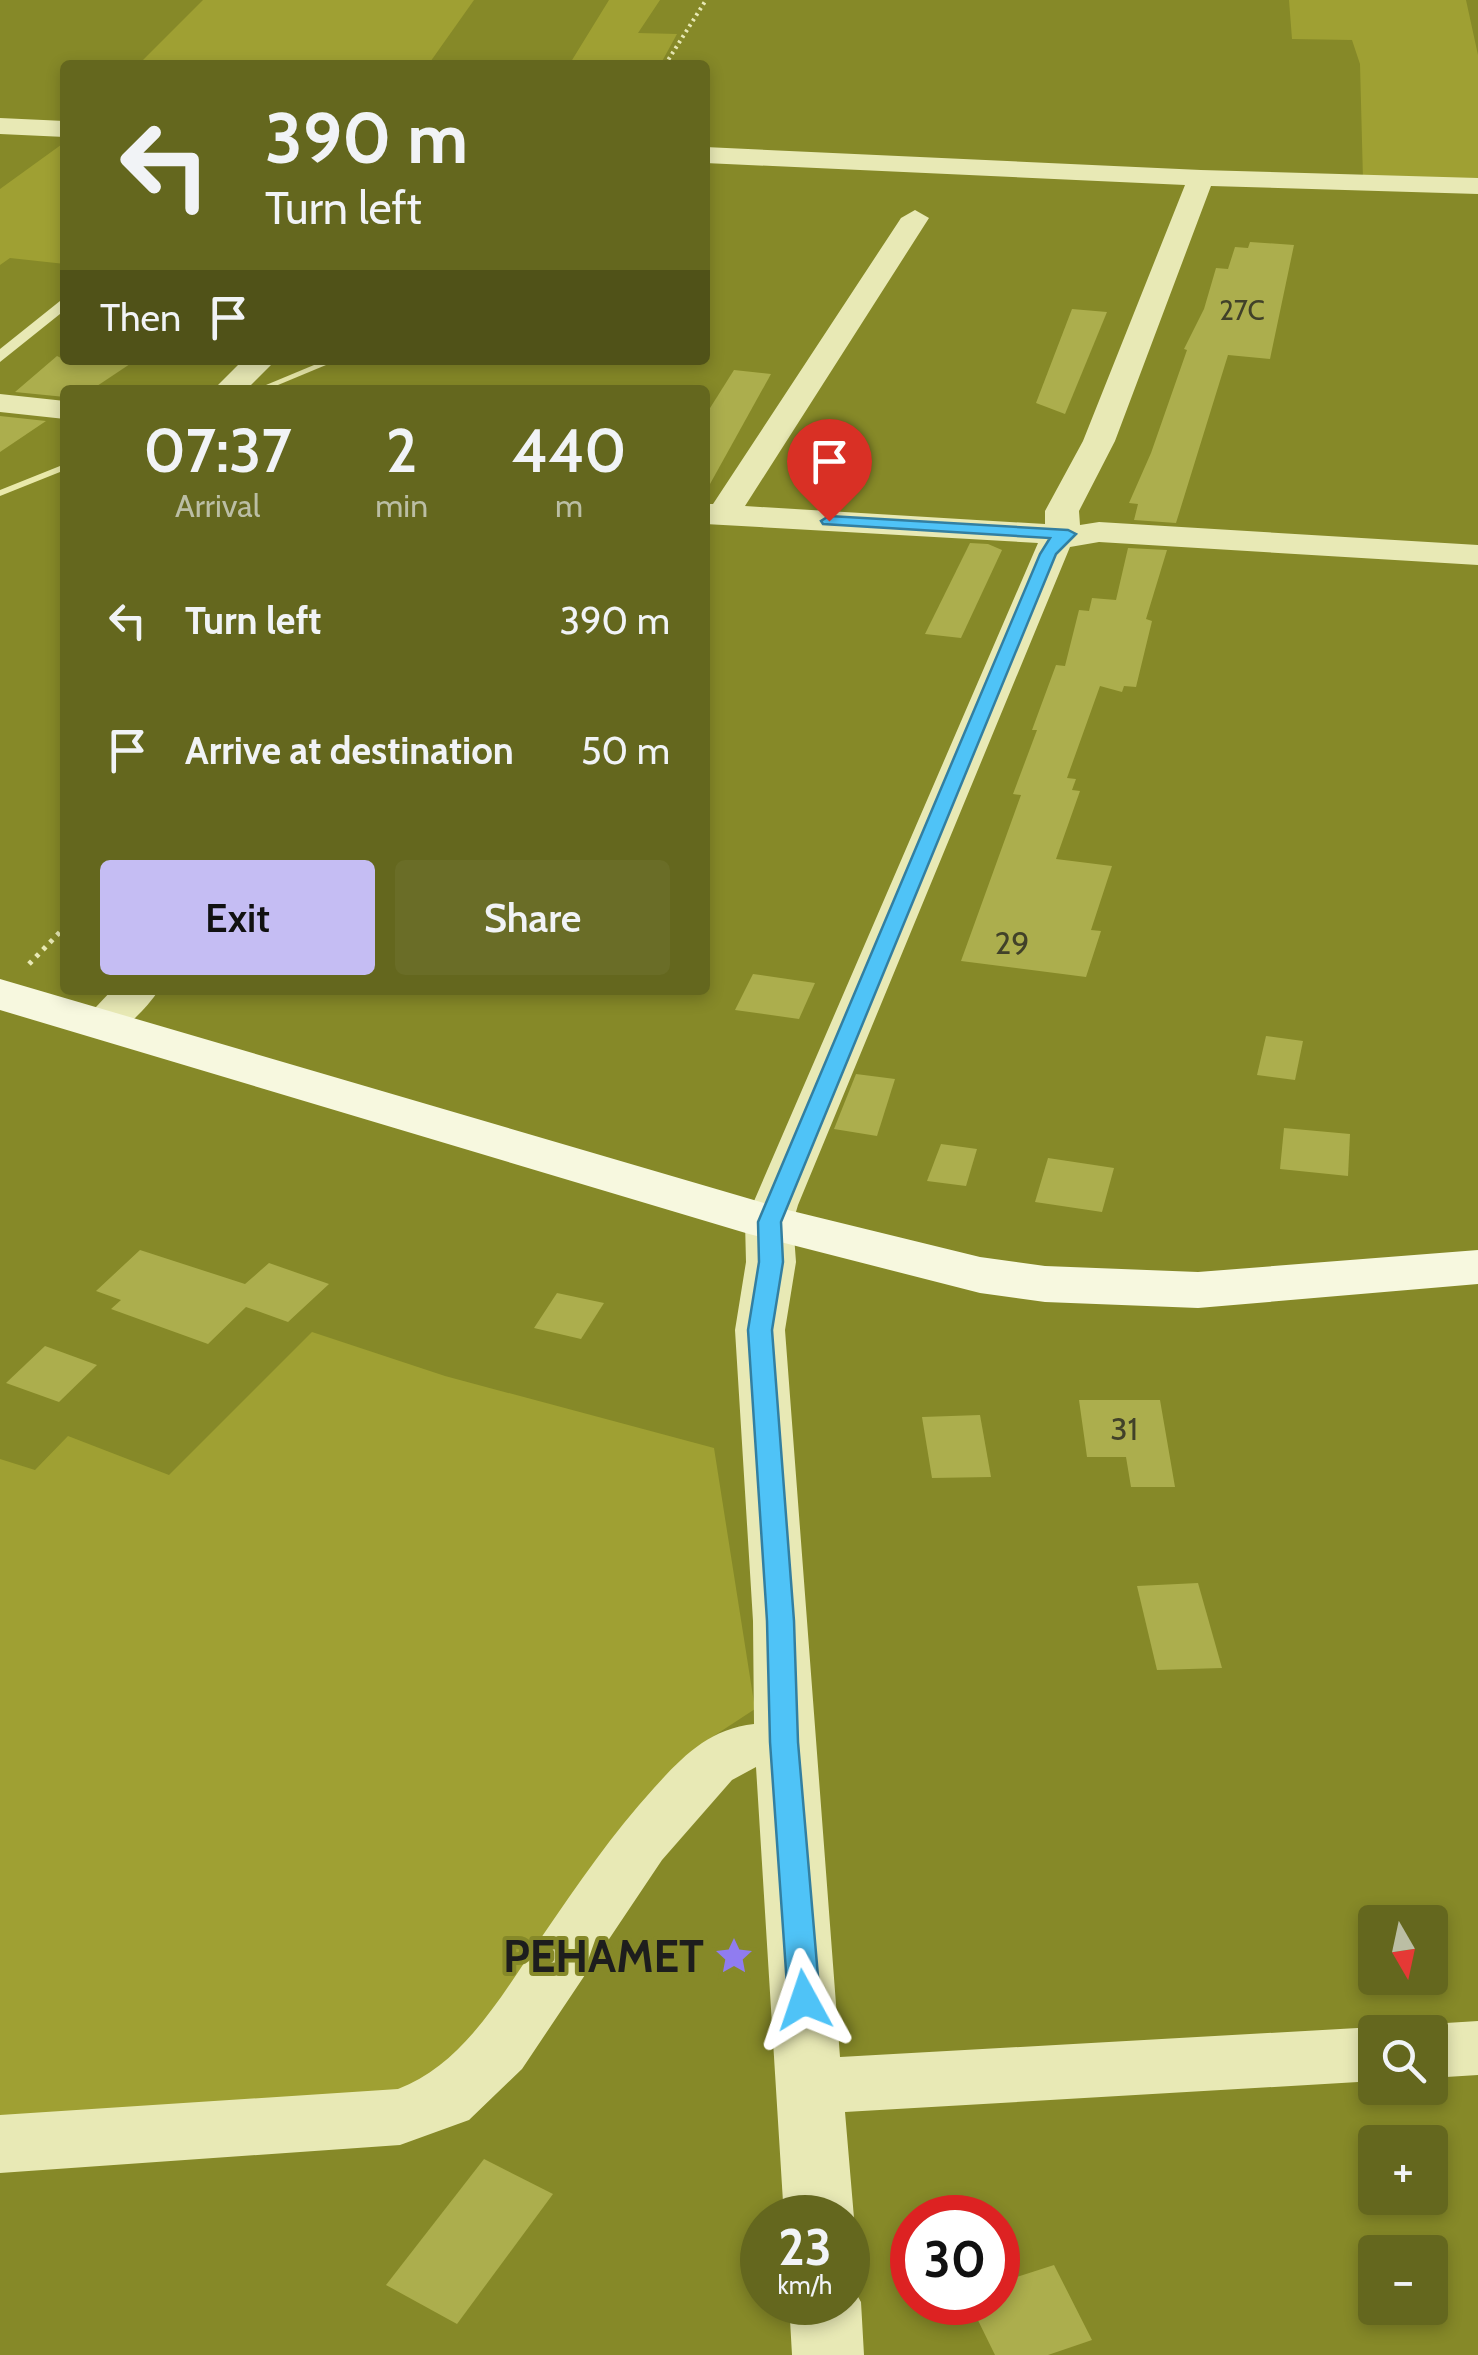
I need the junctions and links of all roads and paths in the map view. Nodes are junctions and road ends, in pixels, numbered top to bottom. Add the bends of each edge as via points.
1 (706, 0) edge
2 (668, 60) edge
3 (0, 126) edge
4 (60, 129) edge
5 (710, 155) edge
6 (1202, 178) junction
7 (1478, 186) edge
8 (915, 218) dead end
9 (60, 306) edge
10 (0, 356) edge
11 (256, 365) edge
12 (234, 385) edge
13 (0, 403) edge
14 (60, 409) edge
15 (714, 514) edge
16 (1068, 534) junction
17 (1478, 555) edge
18 (60, 932) edge
19 (0, 994) edge
20 (119, 1007) edge
21 (770, 1222) junction
22 (1478, 1268) edge
23 (784, 1742) junction
24 (1478, 2048) edge
25 (1448, 2050) edge
26 (1358, 2055) edge
27 (810, 2086) junction
28 (0, 2144) edge
29 (817, 2195) edge
30 (826, 2325) edge
31 (828, 2355) edge

1 - 2 path
3 - 4 street
5 - 6 street
6 - 7 street
6 - 16 street via 1099,441 1062,511
8 - 15 street
9 - 10 lane
11 - 12 street
13 - 14 street
15 - 16 street
16 - 17 street
16 - 21 street via 1048,554
18 - 19 path
19 - 20 street
20 - 21 street
21 - 22 street via 980,1275 1091,1288 1237,1288
21 - 23 street via 760,1330
23 - 27 street
23 - 28 street via 742,1746 711,1764 640,1843 499,2050 426,2110
24 - 25 street
26 - 27 street
27 - 29 street
30 - 31 street

